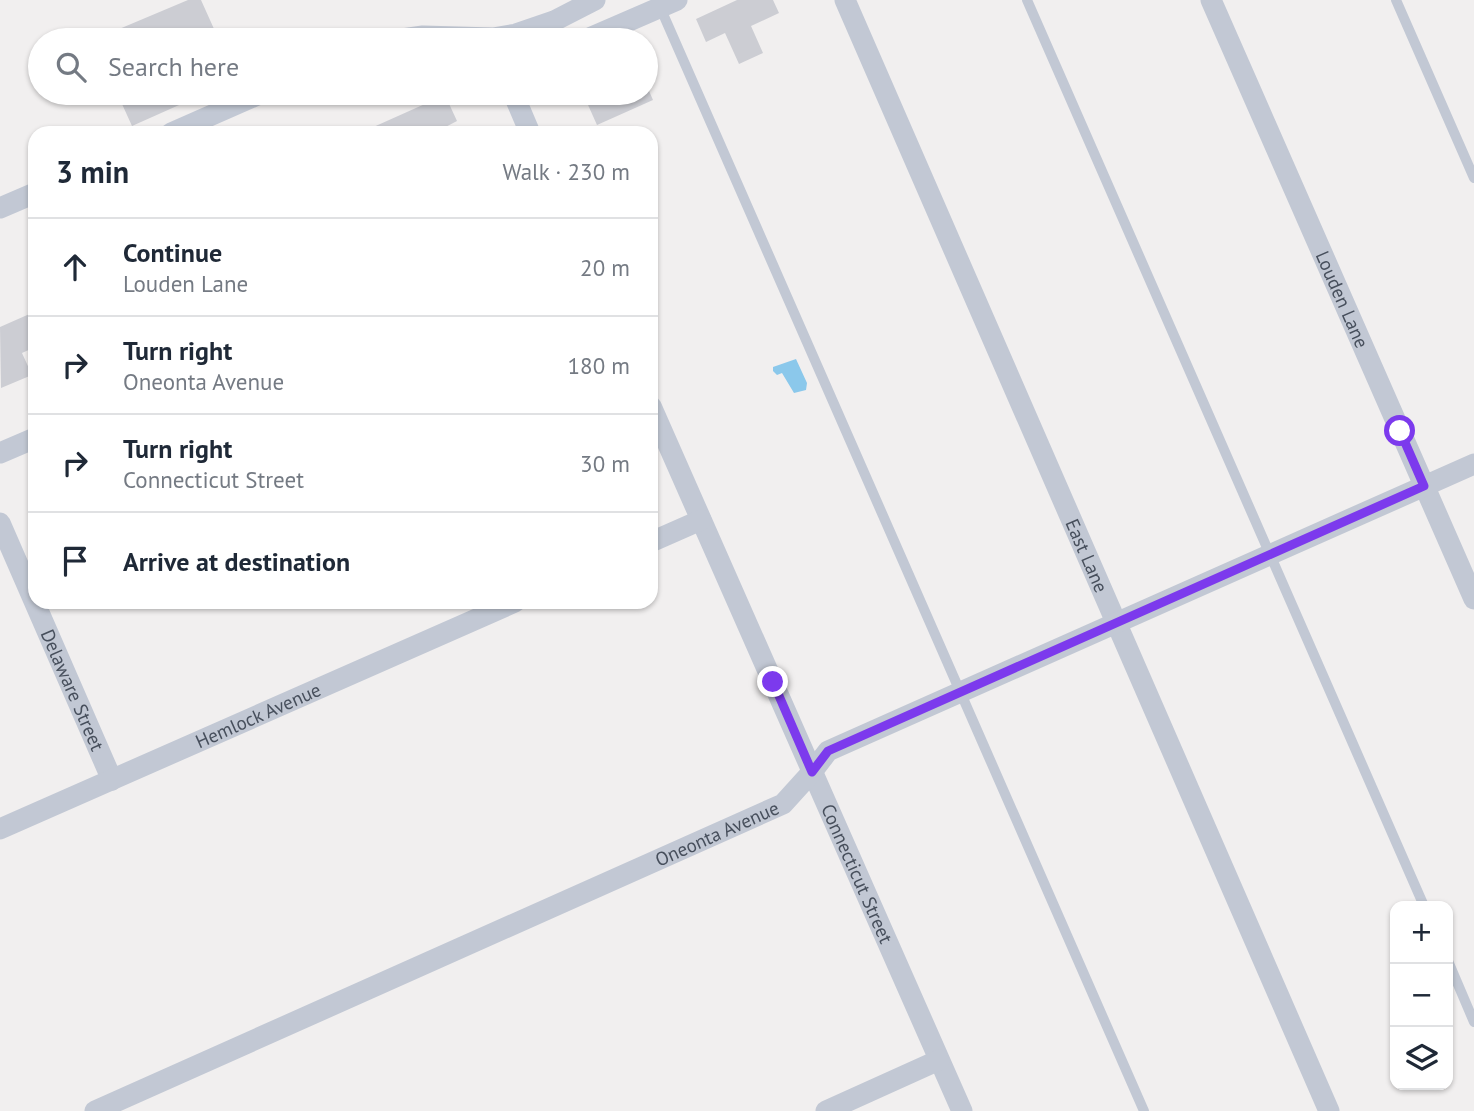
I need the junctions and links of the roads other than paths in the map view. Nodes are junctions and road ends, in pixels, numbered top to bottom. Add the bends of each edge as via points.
1 (595, 0) edge
2 (845, 0) edge
3 (1027, 0) edge
4 (1211, 0) edge
5 (1396, 0) edge
6 (668, 4) edge
7 (534, 28) edge
8 (613, 28) edge
9 (235, 105) edge
10 (518, 105) edge
11 (187, 126) edge
12 (527, 126) edge
13 (1474, 178) edge
14 (28, 196) edge
15 (0, 208) edge
16 (658, 422) edge
17 (28, 441) edge
18 (0, 453) edge
19 (1474, 464) edge
20 (1424, 486) junction
21 (701, 520) junction
22 (0, 523) edge
23 (658, 539) edge
24 (1270, 554) junction
25 (28, 587) edge
26 (1474, 599) edge
27 (38, 609) edge
28 (499, 609) edge
29 (1116, 623) junction
30 (961, 692) junction
31 (812, 772) junction
32 (112, 779) junction
33 (0, 829) edge
34 (1422, 901) edge
35 (1449, 964) edge
36 (1474, 1022) edge
37 (939, 1060) junction
38 (95, 1111) edge
39 (826, 1111) edge
40 (962, 1111) edge
41 (1144, 1111) edge
42 (1329, 1111) edge

1 - 7 street
2 - 29 street, East Lane
3 - 24 lane
4 - 20 street, Louden Lane
5 - 13 lane
6 - 8 street
6 - 30 lane
9 - 11 street
10 - 12 street
14 - 15 street
16 - 21 street, Connecticut Street
17 - 18 street
19 - 20 street, Oneonta Avenue
20 - 24 street, Oneonta Avenue
20 - 26 street, Louden Lane
21 - 23 street
21 - 31 street, Connecticut Street
22 - 25 street, Delaware Street
24 - 29 street, Oneonta Avenue
24 - 34 lane
27 - 32 street, Delaware Street
28 - 32 street, Hemlock Avenue
29 - 30 street, Oneonta Avenue
29 - 42 street, East Lane
30 - 31 street, Oneonta Avenue via 828,751
30 - 41 lane
31 - 37 street, Connecticut Street
31 - 38 street, Oneonta Avenue via 783,804
32 - 33 street, Hemlock Avenue
35 - 36 lane
37 - 39 street
37 - 40 street, Connecticut Street

